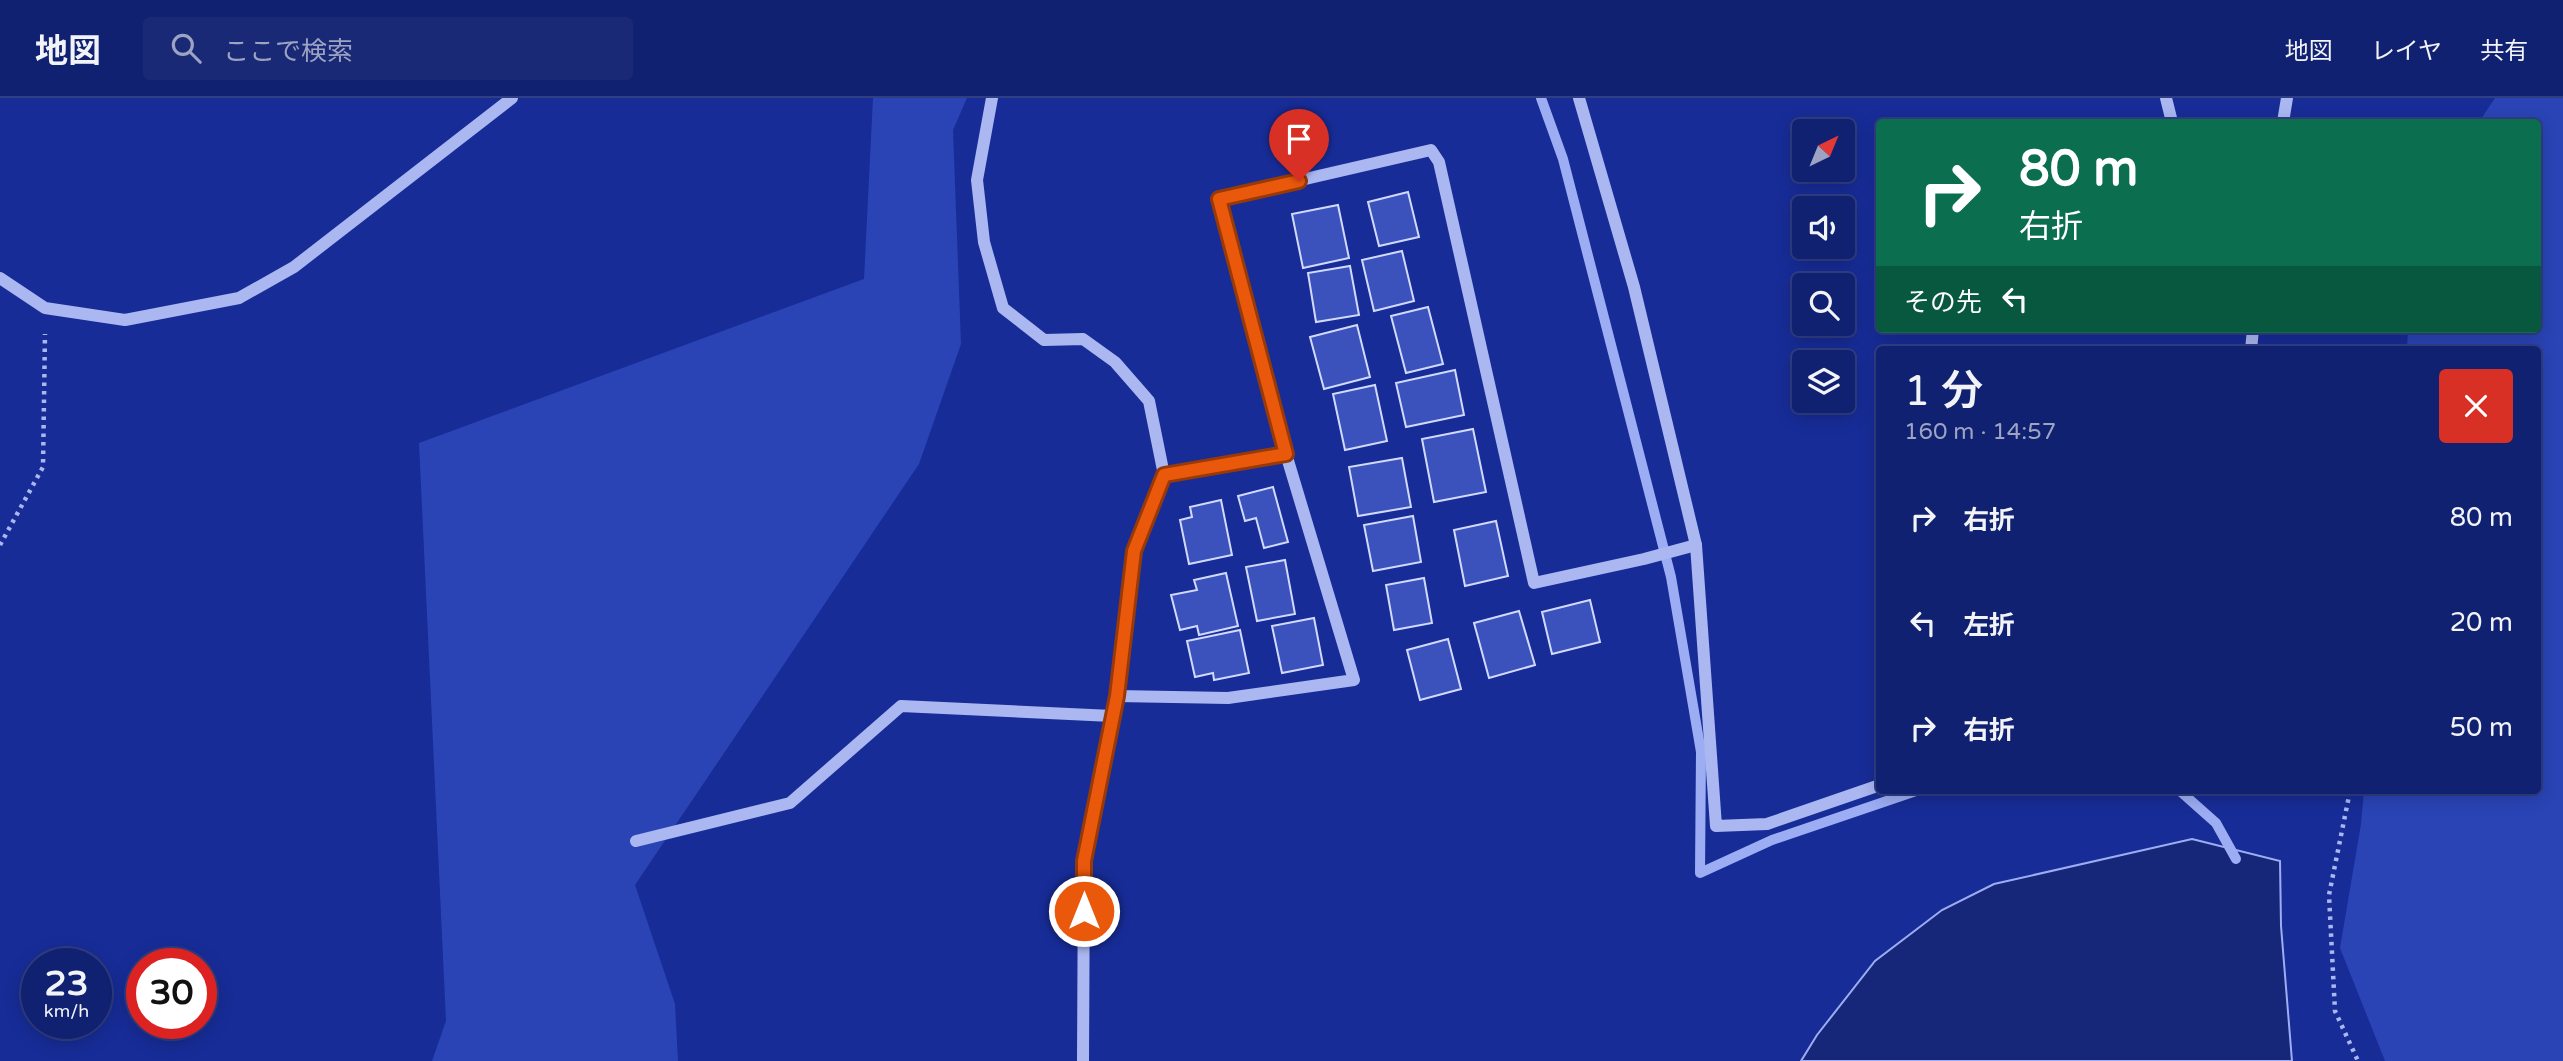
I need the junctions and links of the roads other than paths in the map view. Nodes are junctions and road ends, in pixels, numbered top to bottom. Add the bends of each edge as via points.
1 (512, 98) edge
2 (992, 98) edge
3 (1579, 98) edge
4 (2166, 98) edge
5 (2287, 98) edge
6 (2171, 119) edge
7 (2284, 119) edge
8 (0, 278) edge
9 (1286, 454) junction
10 (1164, 475) junction
11 (1691, 546) junction
12 (1117, 696) junction
13 (1112, 716) junction
14 (1876, 786) edge
15 (636, 841) dead end
16 (1083, 1061) edge

1 - 8 street via 294,267 239,298 125,320 45,309
2 - 10 street via 977,180 984,242 1003,308 1044,340 1083,339 1115,362 1149,401
3 - 11 street via 1633,288
4 - 6 street
5 - 7 street
9 - 10 street
9 - 11 street via 1219,199 1431,150 1439,162 1534,583
9 - 12 street via 1354,680 1228,698
10 - 12 street via 1134,551
11 - 14 street via 1716,827 1767,824
12 - 13 street
13 - 15 street via 901,706 790,803
13 - 16 street via 1084,861

